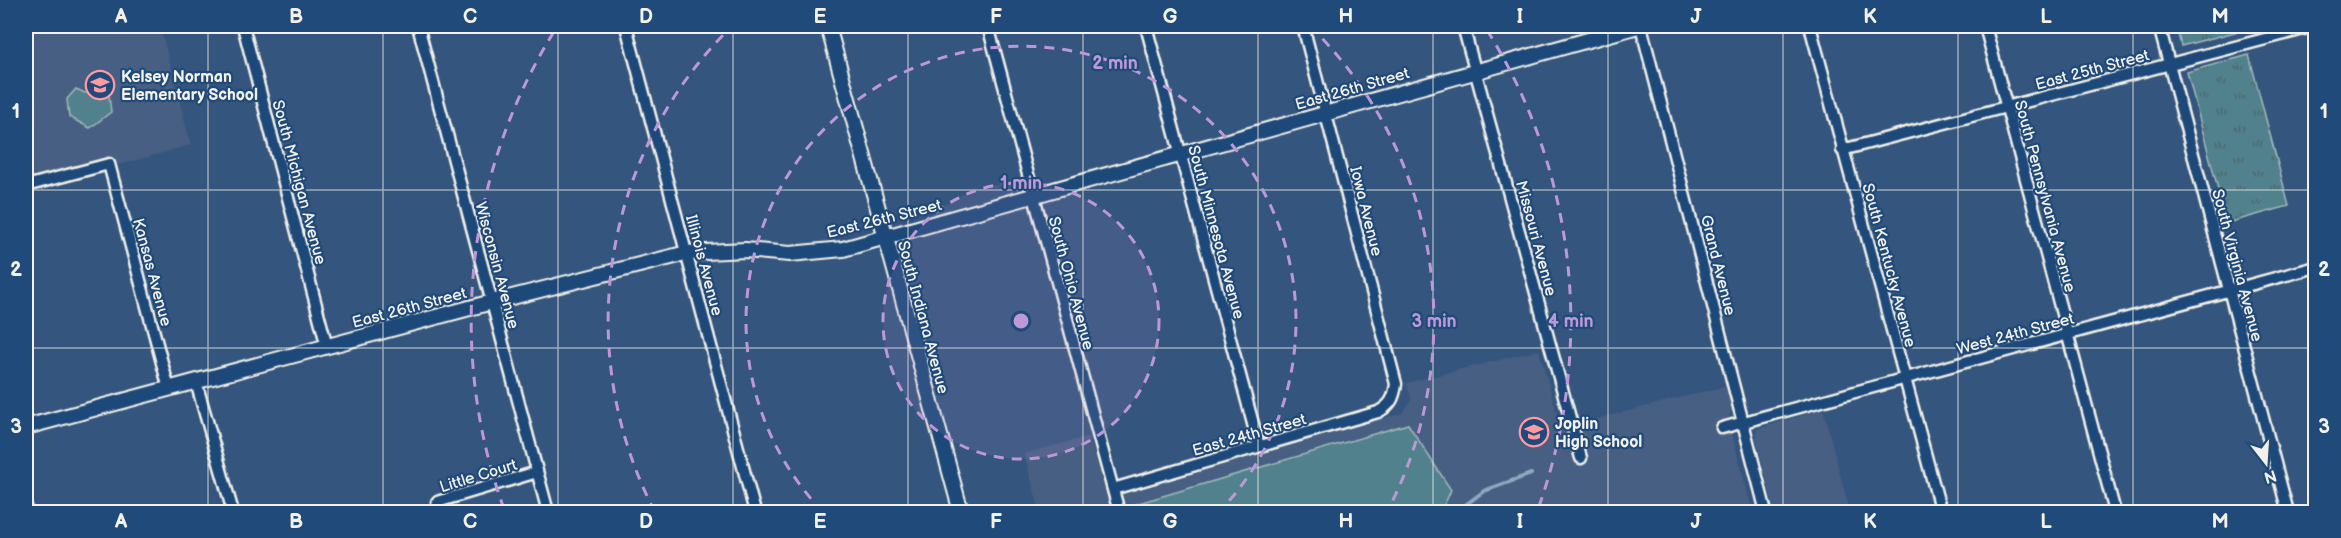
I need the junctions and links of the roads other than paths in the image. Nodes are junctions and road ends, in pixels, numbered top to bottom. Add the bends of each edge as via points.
1 (243, 26) edge
2 (418, 26) edge
3 (626, 26) edge
4 (828, 26) edge
5 (988, 26) edge
6 (1146, 26) edge
7 (1303, 26) edge
8 (1463, 26) edge
9 (1640, 26) edge
10 (1810, 26) edge
11 (1985, 26) edge
12 (2159, 26) edge
13 (2315, 26) edge
14 (2169, 64) junction
15 (1477, 71) junction
16 (2007, 107) junction
17 (1326, 112) junction
18 (1842, 150) junction
19 (1180, 154) junction
20 (26, 186) edge
21 (1033, 196) junction
22 (885, 237) junction
23 (687, 254) junction
24 (2316, 267) edge
25 (2229, 291) junction
26 (492, 302) junction
27 (2067, 335) junction
28 (327, 346) junction
29 (1905, 379) junction
30 (196, 382) junction
31 (169, 389) junction
32 (1390, 403) joint
33 (1743, 423) junction
34 (26, 427) edge
35 (1722, 428) dead end
36 (1259, 446) junction
37 (1581, 458) dead end
38 (537, 472) junction
39 (1113, 489) junction
40 (26, 506) edge
41 (27, 513) edge
42 (233, 513) edge
43 (440, 513) edge
44 (548, 513) edge
45 (755, 513) edge
46 (961, 513) edge
47 (1119, 513) edge
48 (1766, 513) edge
49 (1941, 513) edge
50 (2115, 513) edge
51 (2288, 513) edge

1 - 28 street, South Michigan Avenue
2 - 26 street, Wisconsin Avenue
3 - 23 street, Illinois Avenue
4 - 22 street, South Indiana Avenue
5 - 21 street, South Ohio Avenue
6 - 19 street, South Minnesota Avenue
7 - 17 street, Iowa Avenue
8 - 15 street, Missouri Avenue
9 - 15 street, East 26th Street
9 - 33 street, Grand Avenue
10 - 18 street, South Kentucky Avenue
11 - 16 street, South Pennsylvania Avenue
12 - 14 street, South Virginia Avenue
13 - 14 street, East 25th Street
14 - 16 street, East 25th Street
14 - 25 street, South Virginia Avenue
15 - 17 street, East 26th Street
15 - 37 street, Missouri Avenue
16 - 18 street, East 25th Street
16 - 27 street, South Pennsylvania Avenue
17 - 19 street, East 26th Street
17 - 32 street, Iowa Avenue via 1396,384
18 - 29 street, South Kentucky Avenue
19 - 21 street, East 26th Street
19 - 36 street, South Minnesota Avenue
20 - 31 street, Kansas Avenue via 109,164
21 - 22 street, East 26th Street
21 - 39 street, South Ohio Avenue
22 - 23 street, East 26th Street via 843,249 790,254 718,250
22 - 46 street, South Indiana Avenue
23 - 26 street, East 26th Street
23 - 45 street, Illinois Avenue
24 - 25 street, West 24th Street
25 - 27 street, West 24th Street
25 - 51 street, South Virginia Avenue
26 - 28 street, East 26th Street
26 - 38 street, Wisconsin Avenue
27 - 29 street, West 24th Street
27 - 50 street, South Pennsylvania Avenue
28 - 30 street, East 26th Street
29 - 33 street, West 24th Street
29 - 49 street, South Kentucky Avenue
30 - 31 street, East 26th Street
30 - 42 street
31 - 34 street, East 26th Street
32 - 36 street, East 24th Street via 1378,412
33 - 35 street, West 24th Street
33 - 48 street, Grand Avenue
36 - 39 street, East 24th Street
38 - 43 street, Little Court via 437,502
38 - 44 street, Wisconsin Avenue
39 - 47 street, South Ohio Avenue
40 - 41 street

